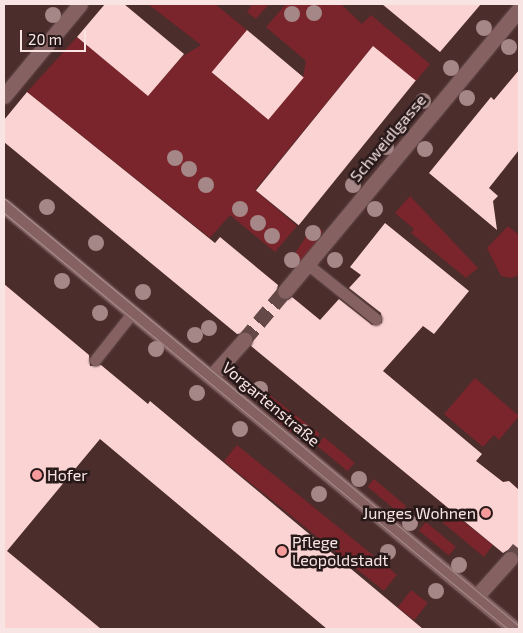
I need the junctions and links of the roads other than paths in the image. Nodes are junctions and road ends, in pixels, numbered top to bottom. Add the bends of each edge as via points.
1 (80, 4) edge
2 (519, 9) edge
3 (4, 96) edge
4 (4, 206) edge
5 (307, 264) junction
6 (285, 291) tunnel mouth
7 (133, 312) junction
8 (376, 319) dead end
9 (244, 340) tunnel mouth
10 (95, 360) dead end
11 (212, 377) junction
12 (510, 559) tunnel mouth
13 (476, 597) junction
14 (515, 629) edge

1 - 3 street
2 - 5 street, Schweidlgasse
4 - 7 street, Vorgartenstraße
5 - 6 street, Schweidlgasse
5 - 8 lane
7 - 10 lane
7 - 11 street, Vorgartenstraße
9 - 11 street
11 - 13 street, Vorgartenstraße
12 - 13 street
13 - 14 street, Vorgartenstraße

